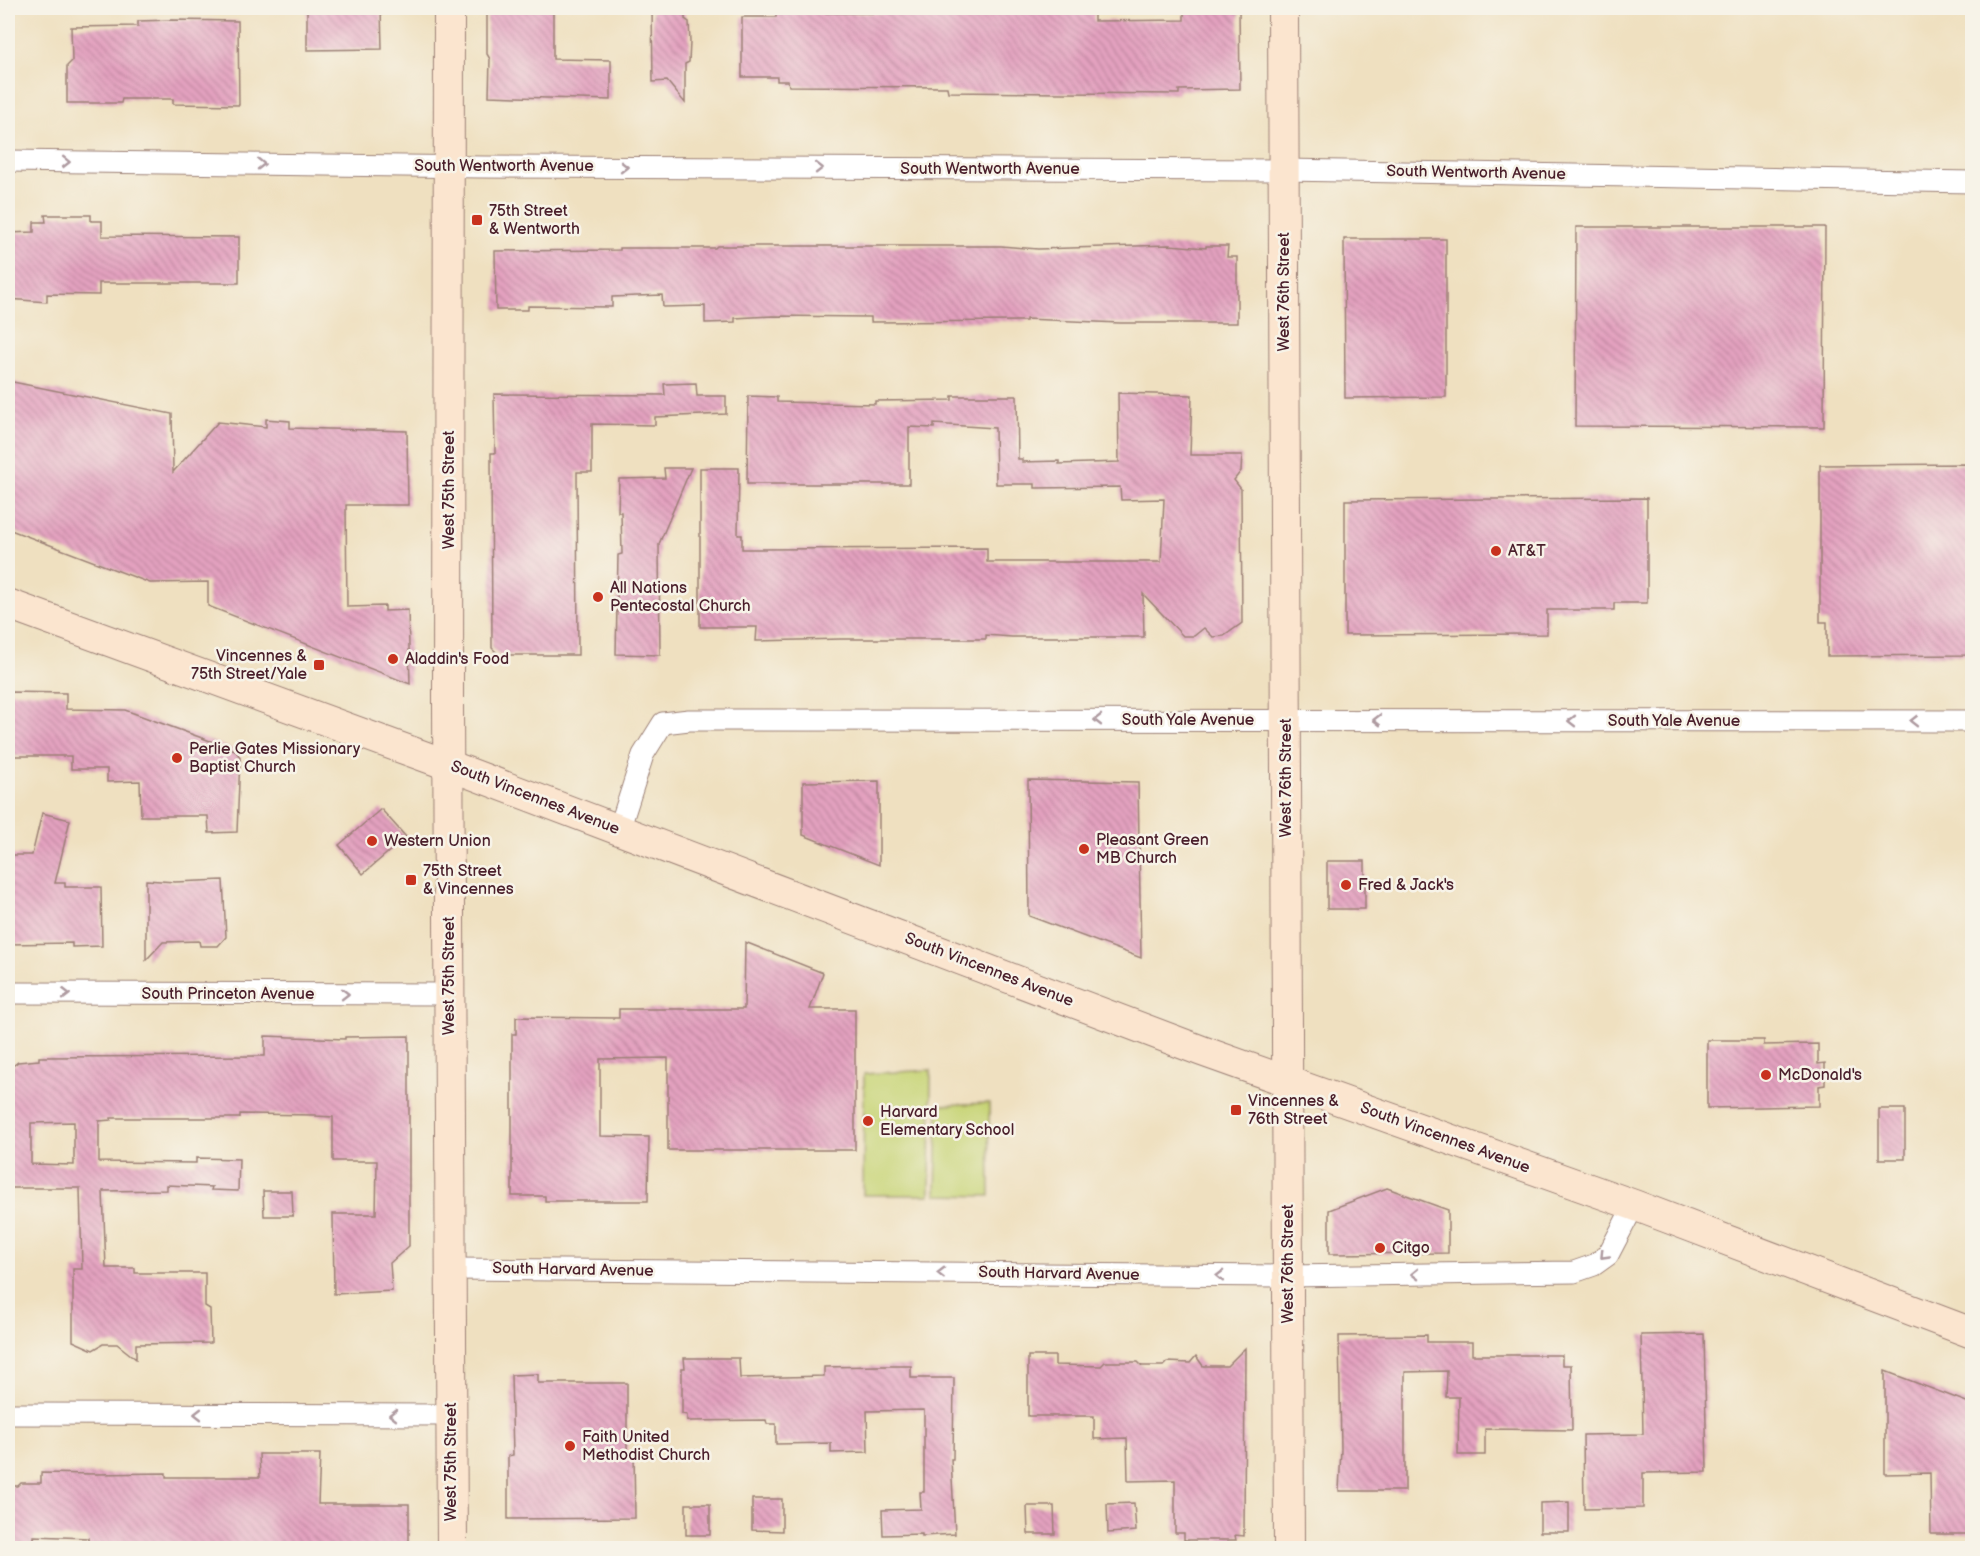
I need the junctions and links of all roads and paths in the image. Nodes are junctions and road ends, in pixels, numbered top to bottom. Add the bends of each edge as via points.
1 (449, 8) edge
2 (1284, 8) edge
3 (8, 161) edge
4 (450, 166) junction
5 (1284, 170) junction
6 (1972, 182) edge
7 (8, 604) edge
8 (1286, 720) junction
9 (1972, 721) edge
10 (448, 765) junction
11 (619, 830) junction
12 (8, 993) edge
13 (449, 994) junction
14 (1287, 1081) junction
15 (1634, 1205) junction
16 (451, 1269) junction
17 (1288, 1276) junction
18 (1972, 1333) edge
19 (8, 1414) edge
20 (451, 1415) junction
21 (452, 1548) edge
22 (1289, 1548) edge

1 - 4 street, West 75th Street
2 - 5 street, West 76th Street
3 -> 4 street, South Wentworth Avenue
4 -> 5 street, South Wentworth Avenue
4 - 10 street, West 75th Street
5 - 6 street, South Wentworth Avenue
5 - 8 street, West 76th Street
7 - 10 street, South Vincennes Avenue
9 -> 8 street, South Yale Avenue
8 -> 11 street, South Yale Avenue via 663,723 643,755
8 - 14 street, West 76th Street
10 - 11 street, South Vincennes Avenue
10 - 13 street, West 75th Street
11 - 14 street, South Vincennes Avenue
12 -> 13 street, South Princeton Avenue
13 - 16 street, West 75th Street
14 - 15 street, South Vincennes Avenue
14 - 17 street, West 76th Street
15 -> 17 street, South Harvard Avenue via 1608,1255 1574,1272
15 - 18 street, South Vincennes Avenue
17 -> 16 street, South Harvard Avenue
16 - 20 street, West 75th Street
17 - 22 street, West 76th Street
20 -> 19 street
20 - 21 street, West 75th Street

